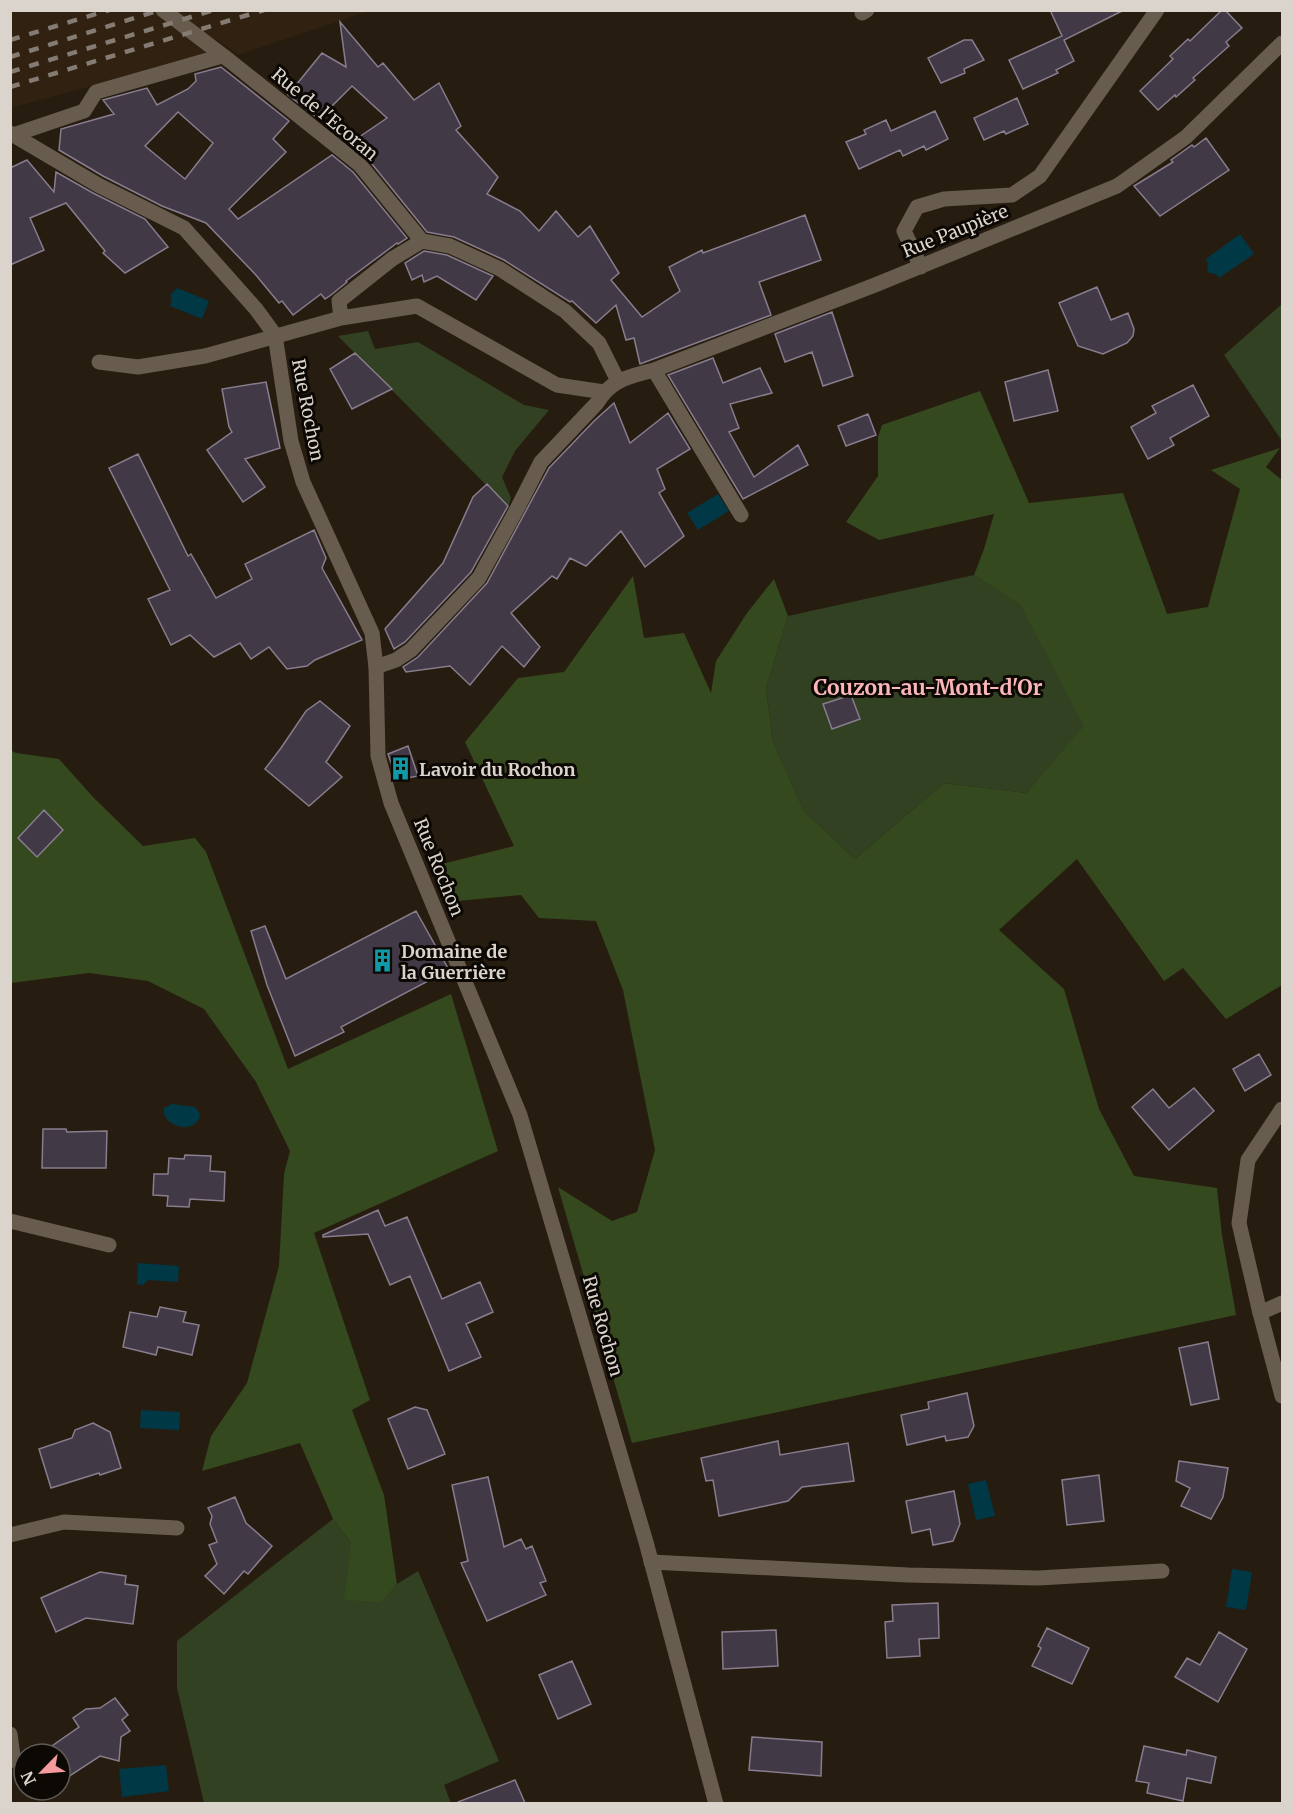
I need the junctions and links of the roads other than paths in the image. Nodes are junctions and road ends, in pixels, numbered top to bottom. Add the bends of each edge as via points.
1 (163, 10) edge
2 (1157, 10) edge
3 (1282, 43) edge
4 (222, 56) junction
5 (12, 134) edge
6 (422, 241) junction
7 (921, 267) junction
8 (341, 318) junction
9 (275, 335) junction
10 (99, 362) dead end
11 (654, 369) junction
12 (618, 381) junction
13 (604, 392) junction
14 (741, 516) dead end
15 (376, 668) junction
16 (1282, 1109) edge
17 (10, 1221) edge
18 (109, 1245) dead end
19 (1282, 1303) edge
20 (1260, 1313) junction
21 (1282, 1396) edge
22 (177, 1528) dead end
23 (10, 1535) edge
24 (651, 1562) junction
25 (1162, 1571) dead end
26 (10, 1734) edge
27 (10, 1761) edge
28 (716, 1803) edge

1 - 4 street, Rue de l'Ecoran
2 - 7 street via 1040,176 1012,195 944,199 917,207 904,231
3 - 7 street, Rue Paupière via 1186,137 1117,186
4 - 5 street via 96,92 84,111
4 - 6 street, Rue de l'Ecoran via 360,165
5 - 9 street, Rue Rochon via 98,185 184,228
6 - 8 street via 339,301
6 - 12 street via 450,246 500,269 565,311 600,343
7 - 11 street, Rue Paupière
8 - 9 street
8 - 13 street via 417,306 557,385
9 - 10 street via 205,356 138,367
9 - 15 street, Rue Rochon via 291,441 303,482 372,633
11 - 12 street, Rue Paupière
11 - 14 street
12 - 13 street, Rue Paupière
13 - 15 street, Rue Paupière via 541,462 479,578 411,650
15 - 24 street, Rue Rochon via 378,756 391,803 520,1115
16 - 20 street via 1248,1160 1239,1223
17 - 18 street
19 - 20 street
20 - 21 street
22 - 23 street via 64,1522
24 - 25 street via 1038,1578
24 - 28 street, Rue Rochon
26 - 27 street

